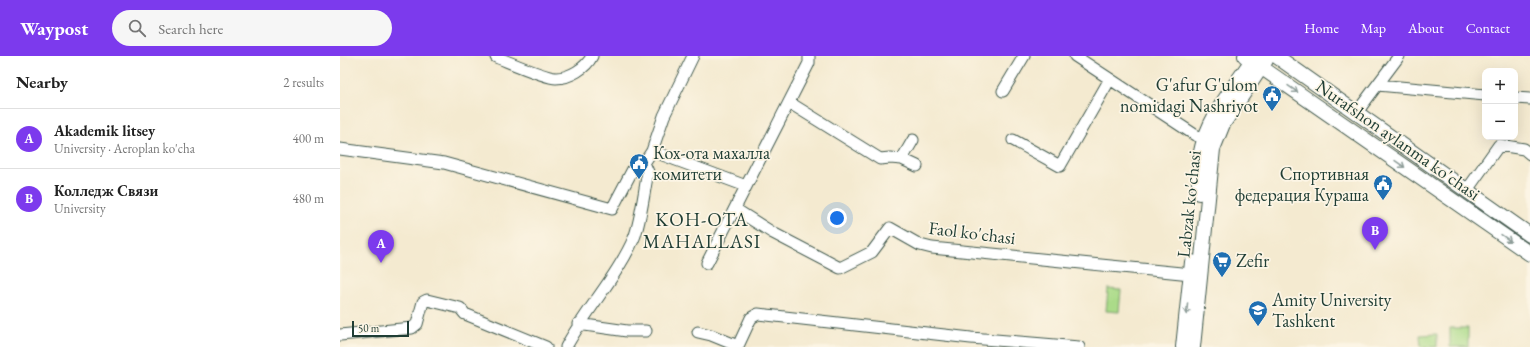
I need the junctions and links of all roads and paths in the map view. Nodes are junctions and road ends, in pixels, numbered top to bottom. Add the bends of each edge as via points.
1 (592, 56) edge
2 (693, 56) edge
3 (809, 56) edge
4 (1024, 56) edge
5 (1075, 56) edge
6 (1276, 56) edge
7 (1399, 56) edge
8 (496, 57) dead end
9 (1256, 59) edge
10 (1110, 79) junction
11 (1378, 85) junction
12 (1003, 90) dead end
13 (1482, 95) edge
14 (1518, 98) edge
15 (1530, 99) edge
16 (790, 103) junction
17 (1357, 112) junction
18 (913, 140) dead end
19 (1013, 140) dead end
20 (1209, 141) junction
21 (340, 150) edge
22 (652, 151) junction
23 (1530, 154) edge
24 (902, 159) junction
25 (644, 163) junction
26 (917, 166) dead end
27 (1450, 178) junction
28 (746, 186) junction
29 (1467, 190) junction
30 (1440, 192) junction
31 (735, 209) junction
32 (1530, 235) edge
33 (1530, 254) edge
34 (708, 263) dead end
35 (1191, 274) junction
36 (578, 324) junction
37 (646, 331) dead end
38 (698, 332) dead end
39 (340, 335) edge
40 (968, 342) edge
41 (546, 347) edge
42 (566, 347) edge
43 (1079, 347) edge
44 (1183, 347) edge
45 (1193, 347) edge

1 - 8 street via 589,62 575,72 557,78
2 - 22 street via 664,116
3 - 16 street via 809,63
4 - 12 street
5 - 10 street
6 - 17 main road, Nurafshon aylanma ko'chasi
7 - 11 street
9 - 20 main road, Labzak ko'chasi via 1216,113
9 -> 30 main road, Nurafshon aylanma ko'chasi
10 - 19 street via 1060,166
10 - 20 street
11 - 13 street
11 - 17 street
14 - 15 street
16 - 24 street via 880,159
16 - 28 street
17 - 27 main road, Nurafshon aylanma ko'chasi
18 - 24 street
20 - 35 main road, Labzak ko'chasi via 1200,161
20 - 45 main road, Labzak ko'chasi via 1210,165
21 - 25 street via 444,163 612,209 633,169
22 - 25 street
22 - 28 street
23 - 29 street via 1524,149 1498,145
24 - 26 street
25 - 36 street via 648,172 634,237
27 - 29 main road, Nurafshon aylanma ko'chasi
27 - 30 main road via 1440,181
28 - 31 street
29 - 32 main road, Nurafshon aylanma ko'chasi
30 -> 33 main road, Nurafshon aylanma ko'chasi
31 - 34 street
31 - 35 street, Faol ko'chasi via 840,268 872,252 890,228 932,248
35 -> 44 main road, Labzak ko'chasi
36 - 37 street
36 - 42 street
38 - 40 street via 738,346 751,318 758,314
39 - 41 street via 412,328 417,324 423,302 427,300 460,308 465,314
40 - 43 street

